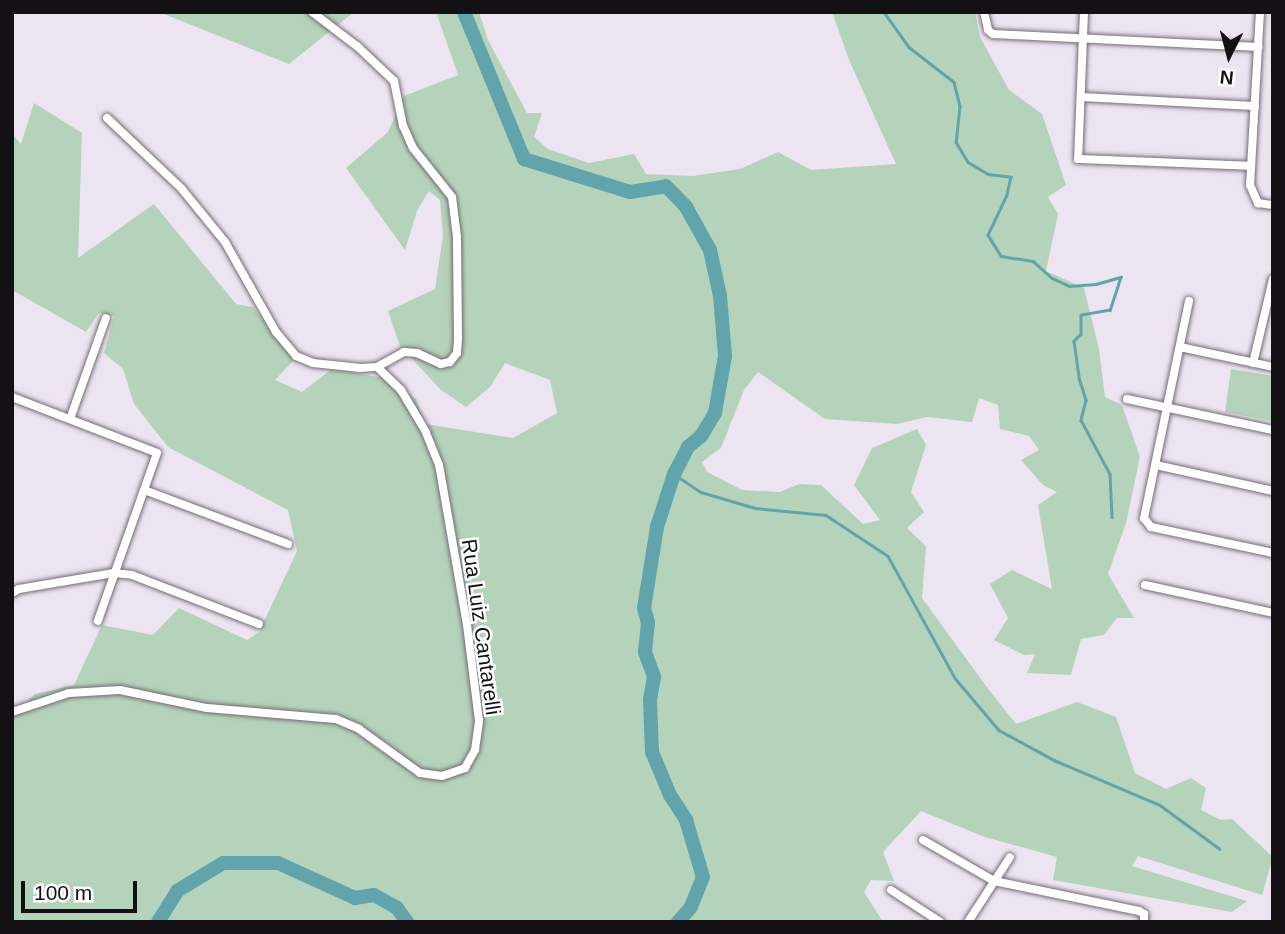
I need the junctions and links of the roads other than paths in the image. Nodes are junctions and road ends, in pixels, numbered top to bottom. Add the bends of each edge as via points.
1 (312, 12) edge
2 (984, 12) edge
3 (1084, 12) edge
4 (1260, 12) edge
5 (1083, 38) junction
6 (1259, 47) junction
7 (1081, 97) junction
8 (1255, 106) junction
9 (107, 118) dead end
10 (1251, 166) junction
11 (1273, 205) edge
12 (1273, 279) edge
13 (1189, 301) dead end
14 (1270, 306) edge
15 (106, 318) dead end
16 (1180, 347) junction
17 (1253, 363) junction
18 (377, 367) junction
19 (1273, 367) edge
20 (12, 397) edge
21 (1127, 399) dead end
22 (1168, 407) junction
23 (70, 419) junction
24 (1273, 430) edge
25 (1156, 465) junction
26 (144, 490) junction
27 (1273, 491) edge
28 (288, 544) dead end
29 (1273, 553) edge
30 (114, 573) junction
31 (1145, 585) dead end
32 (12, 593) edge
33 (1273, 613) edge
34 (97, 621) dead end
35 (259, 624) dead end
36 (12, 712) edge
37 (923, 840) dead end
38 (1010, 857) dead end
39 (994, 881) junction
40 (891, 890) dead end
41 (1144, 918) edge
42 (940, 922) edge
43 (968, 922) edge

1 - 18 street via 394,81 402,126 413,148 452,197 457,237 457,353 441,365 404,352
2 - 5 street via 989,32
3 - 5 street
4 - 6 street
5 - 6 street
5 - 7 street
6 - 8 street
7 - 8 street
7 - 10 street via 1078,159
8 - 10 street
9 - 18 street via 181,188 225,242 276,332 296,356 313,363
10 - 11 street via 1254,198
12 - 14 street
13 - 16 street
14 - 17 street
15 - 23 street
16 - 17 street
16 - 22 street
17 - 19 street
18 - 36 street, Rua Luiz Cantarelli via 401,390 439,465 479,721 475,750 465,768 442,776 420,773 359,729 335,719 206,708 120,690 69,693
20 - 23 street
21 - 22 street
22 - 24 street
22 - 25 street
23 - 26 street via 157,453
25 - 27 street
25 - 29 street via 1144,518 1152,527
26 - 28 street
26 - 30 street
30 - 32 street
30 - 34 street
30 - 35 street via 132,575
31 - 33 street
37 - 39 street
38 - 39 street
39 - 41 street
39 - 43 street
40 - 42 street

